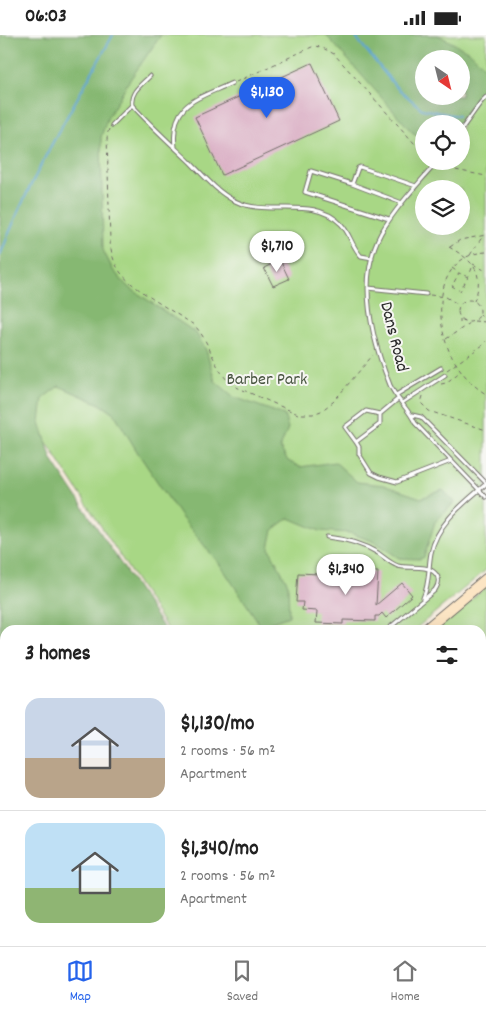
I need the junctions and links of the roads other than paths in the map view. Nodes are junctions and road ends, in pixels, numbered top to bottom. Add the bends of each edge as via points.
1 (150, 76) dead end
2 (232, 83) road end
3 (486, 97) edge
4 (132, 105) junction
5 (470, 118) edge
6 (112, 125) road end
7 (175, 147) junction
8 (430, 170) edge
9 (422, 180) edge
10 (352, 184) junction
11 (415, 187) edge
12 (415, 188) edge
13 (402, 203) junction
14 (390, 219) junction
15 (372, 258) junction
16 (368, 288) junction
17 (425, 295) road end
18 (441, 368) dead end
19 (444, 374) road end
20 (397, 397) junction
21 (402, 403) junction
22 (380, 414) junction
23 (412, 415) junction
24 (356, 442) junction
25 (452, 461) junction
26 (486, 483) edge
27 (479, 490) junction
28 (486, 497) edge
29 (327, 537) dead end
30 (429, 569) junction
31 (486, 579) edge
32 (422, 599) junction
33 (393, 625) edge
34 (431, 625) edge

1 - 4 lane via 134,92
2 - 7 lane via 185,106 176,121
3 - 5 lane
4 - 6 lane
4 - 7 lane
7 - 15 lane via 229,198 249,207 307,208 327,214 342,224 361,256
8 - 9 lane, Dans Road
10 - 11 lane via 360,167
10 - 13 lane
10 - 14 lane via 311,171 304,191
12 - 13 lane, Dans Road
13 - 14 lane, Dans Road
14 - 15 lane, Dans Road
15 - 16 lane, Dans Road
16 - 17 lane
16 - 20 lane, Dans Road via 369,310 378,348
18 - 20 lane
19 - 21 lane
20 - 21 lane, Dans Road
20 - 22 lane
21 - 23 lane, Dans Road
22 - 24 lane via 380,424
22 - 24 lane via 366,411 345,427
23 - 25 lane, Dans Road via 415,423
23 - 26 lane, Dans Road via 422,417
24 - 25 lane via 359,454 371,473 397,482
25 - 27 lane, Dans Road
26 - 27 lane
27 - 28 lane, Dans Road
27 - 30 lane via 441,528 434,541
29 - 30 lane via 365,546 399,566
30 - 32 lane via 427,590
30 - 32 lane via 436,573 438,585
31 - 34 main road
32 - 33 lane

